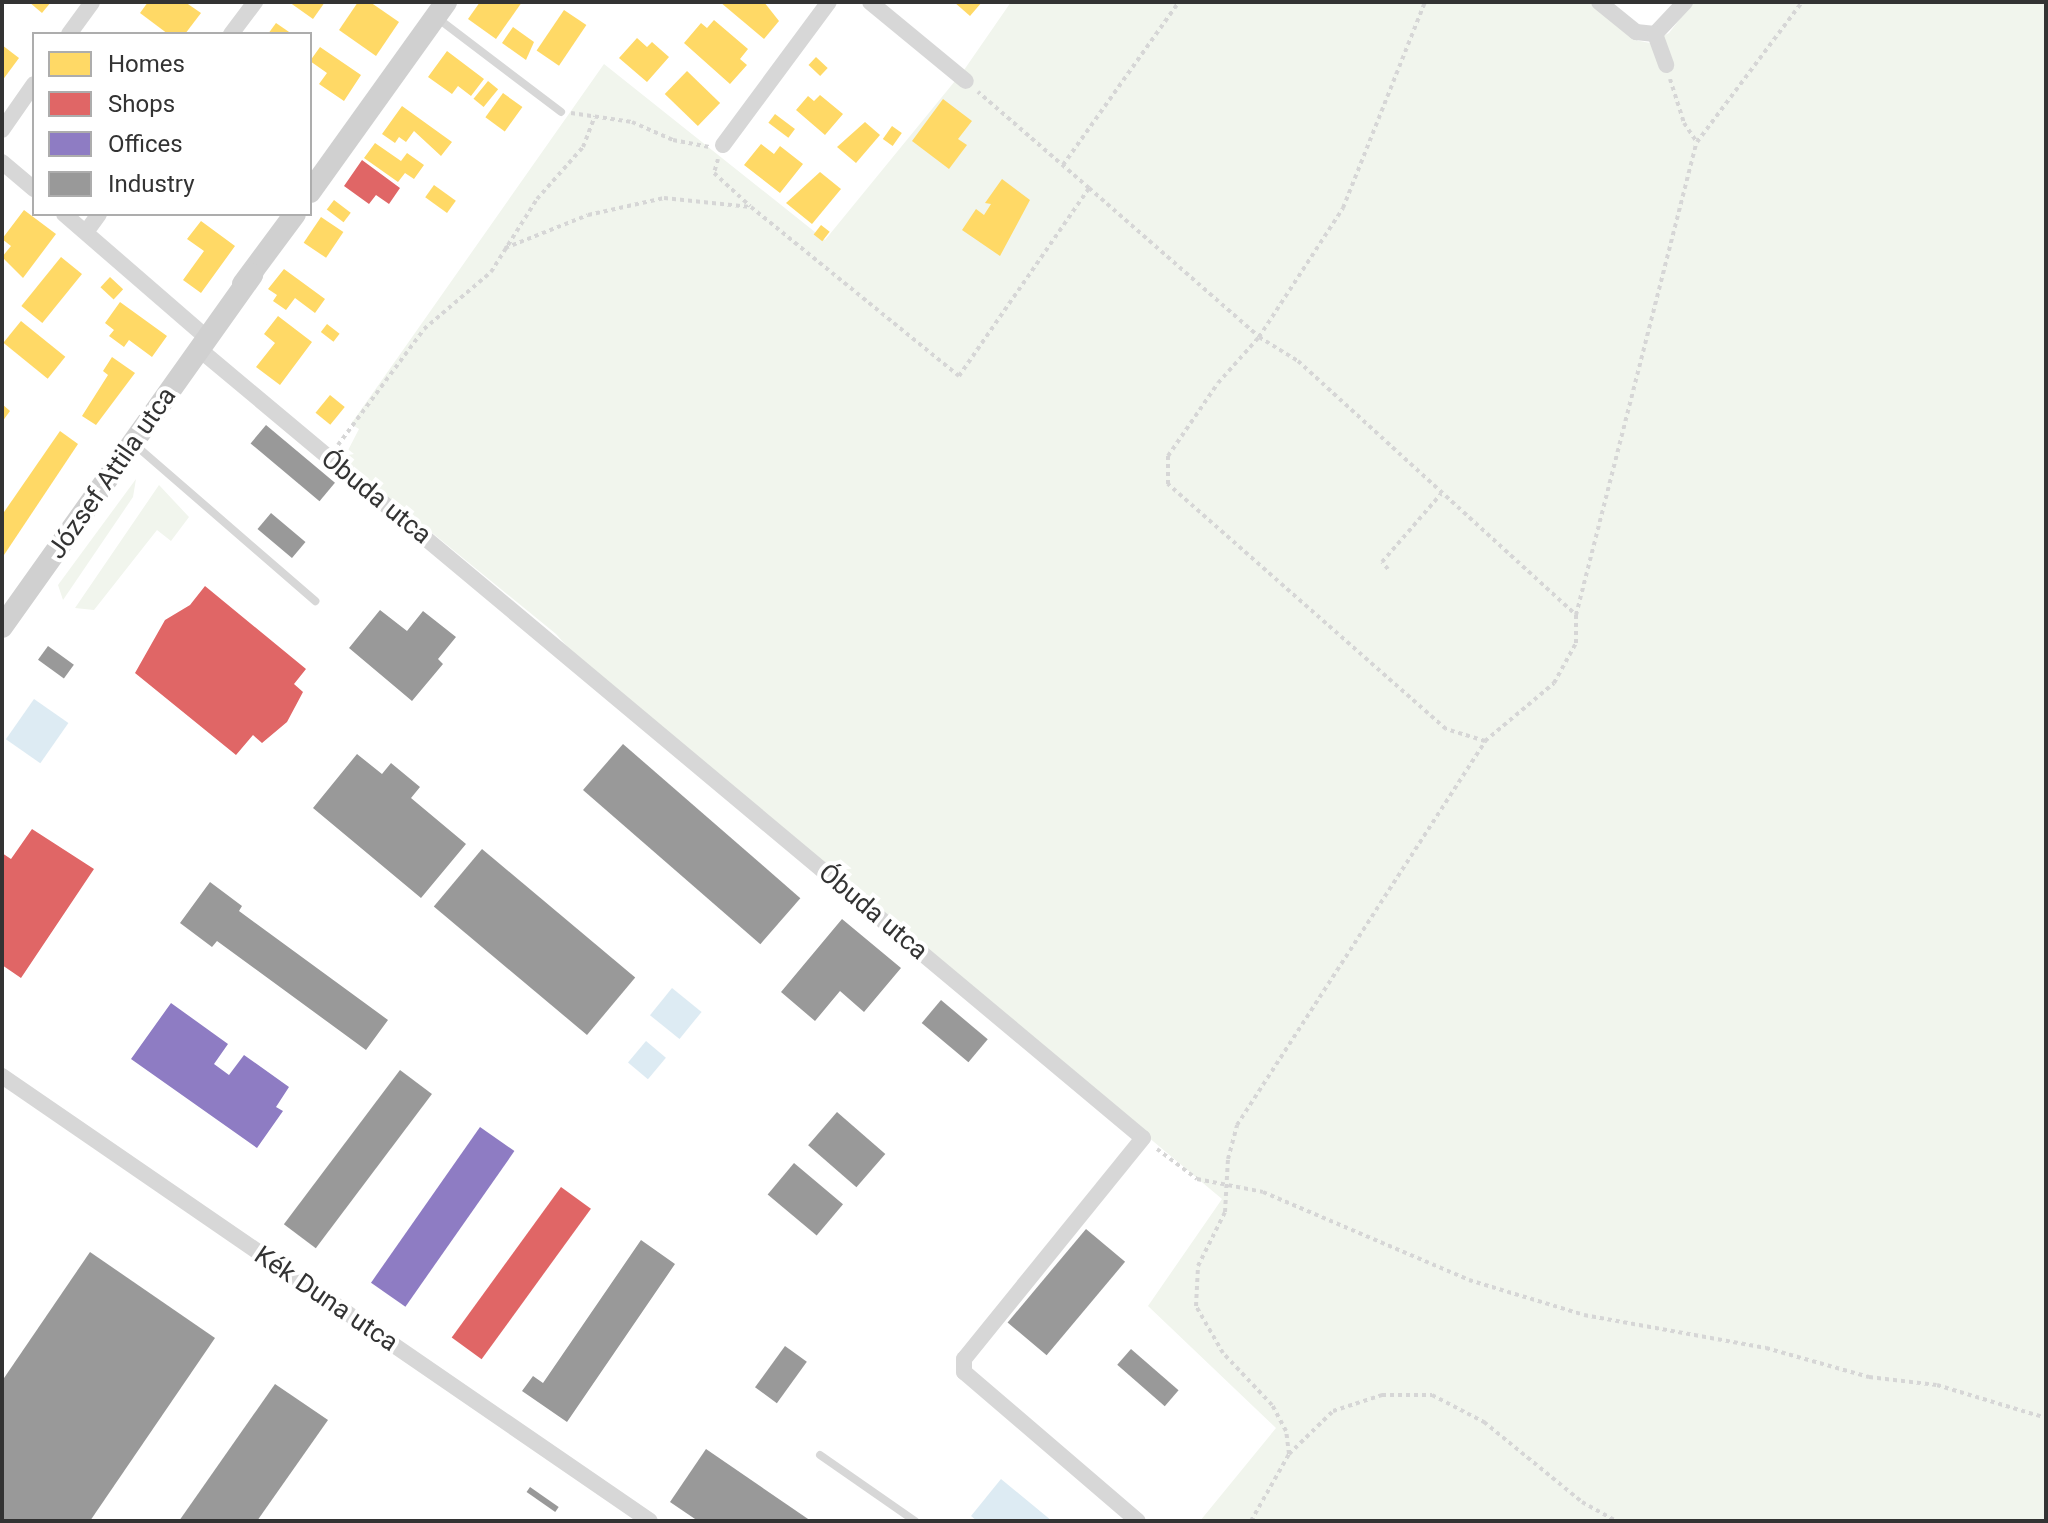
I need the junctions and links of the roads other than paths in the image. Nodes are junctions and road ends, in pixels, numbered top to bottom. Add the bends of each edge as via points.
1 (92, 2) edge
2 (255, 2) edge
3 (829, 2) edge
4 (870, 2) edge
5 (1599, 2) edge
6 (1685, 2) edge
7 (440, 9) edge
8 (70, 32) edge
9 (232, 32) edge
10 (1655, 34) junction
11 (1666, 65) road end
12 (966, 81) road end
13 (32, 87) edge
14 (561, 112) road end
15 (2, 130) edge
16 (723, 145) road end
17 (2, 162) edge
18 (32, 187) edge
19 (312, 189) edge
20 (66, 216) edge
21 (98, 216) edge
22 (294, 216) edge
23 (86, 232) junction
24 (203, 344) junction
25 (134, 444) junction
26 (315, 601) dead end
27 (2, 627) edge
28 (2, 1076) edge
29 (820, 1455) dead end
30 (650, 1521) edge
31 (915, 1521) edge
32 (1138, 1521) edge

1 - 8 street
2 - 9 street
3 - 16 street
4 - 12 street
5 - 10 street via 1636,32
6 - 10 street
7 - 14 lane
7 - 19 main road
10 - 11 street
13 - 15 street
17 - 18 street
20 - 23 street, Óbuda utca
21 - 23 street
22 - 24 main road, József Attila utca
23 - 24 street, Óbuda utca
24 - 25 main road, József Attila utca
24 - 32 street, Óbuda utca via 329,459 1143,1138 964,1359 964,1372
25 - 26 lane
25 - 27 main road, József Attila utca
28 - 30 street, Kék Duna utca
29 - 31 lane

